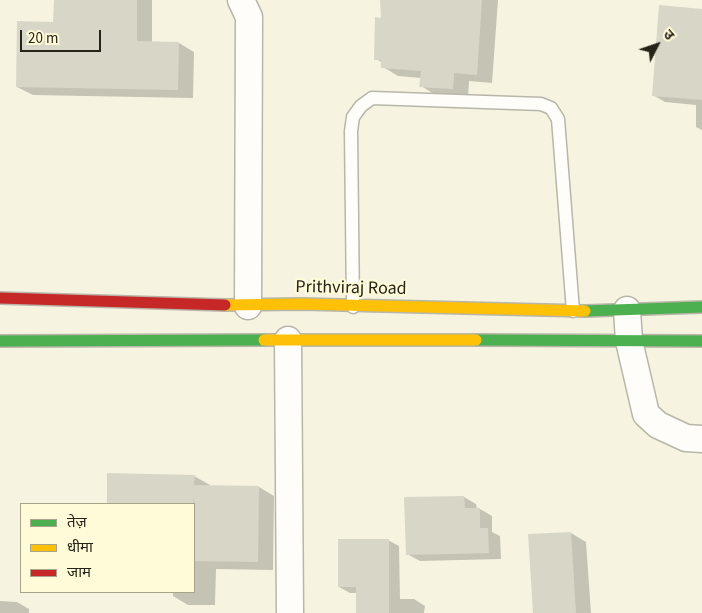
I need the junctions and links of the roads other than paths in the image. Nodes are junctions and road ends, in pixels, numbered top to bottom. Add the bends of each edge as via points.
1 (241, 0) edge
2 (0, 298) edge
3 (248, 306) junction
4 (353, 307) junction
5 (702, 307) edge
6 (627, 310) junction
7 (573, 311) junction
8 (288, 340) junction
9 (0, 341) edge
10 (629, 341) junction
11 (702, 341) edge
12 (702, 438) edge
13 (290, 613) edge

1 - 3 street via 248,16
2 - 3 main road, Prithviraj Road
3 - 4 main road, Prithviraj Road via 302,304
4 - 7 main road, Prithviraj Road
4 - 7 lane via 351,131 353,117 360,106 372,98 541,104 551,108 558,119
5 - 6 main road, Prithviraj Road
6 - 7 main road, Prithviraj Road
6 - 10 street
8 - 9 main road
8 - 10 main road
8 - 13 street
10 - 11 main road
10 - 12 street via 646,414 658,425 686,438

